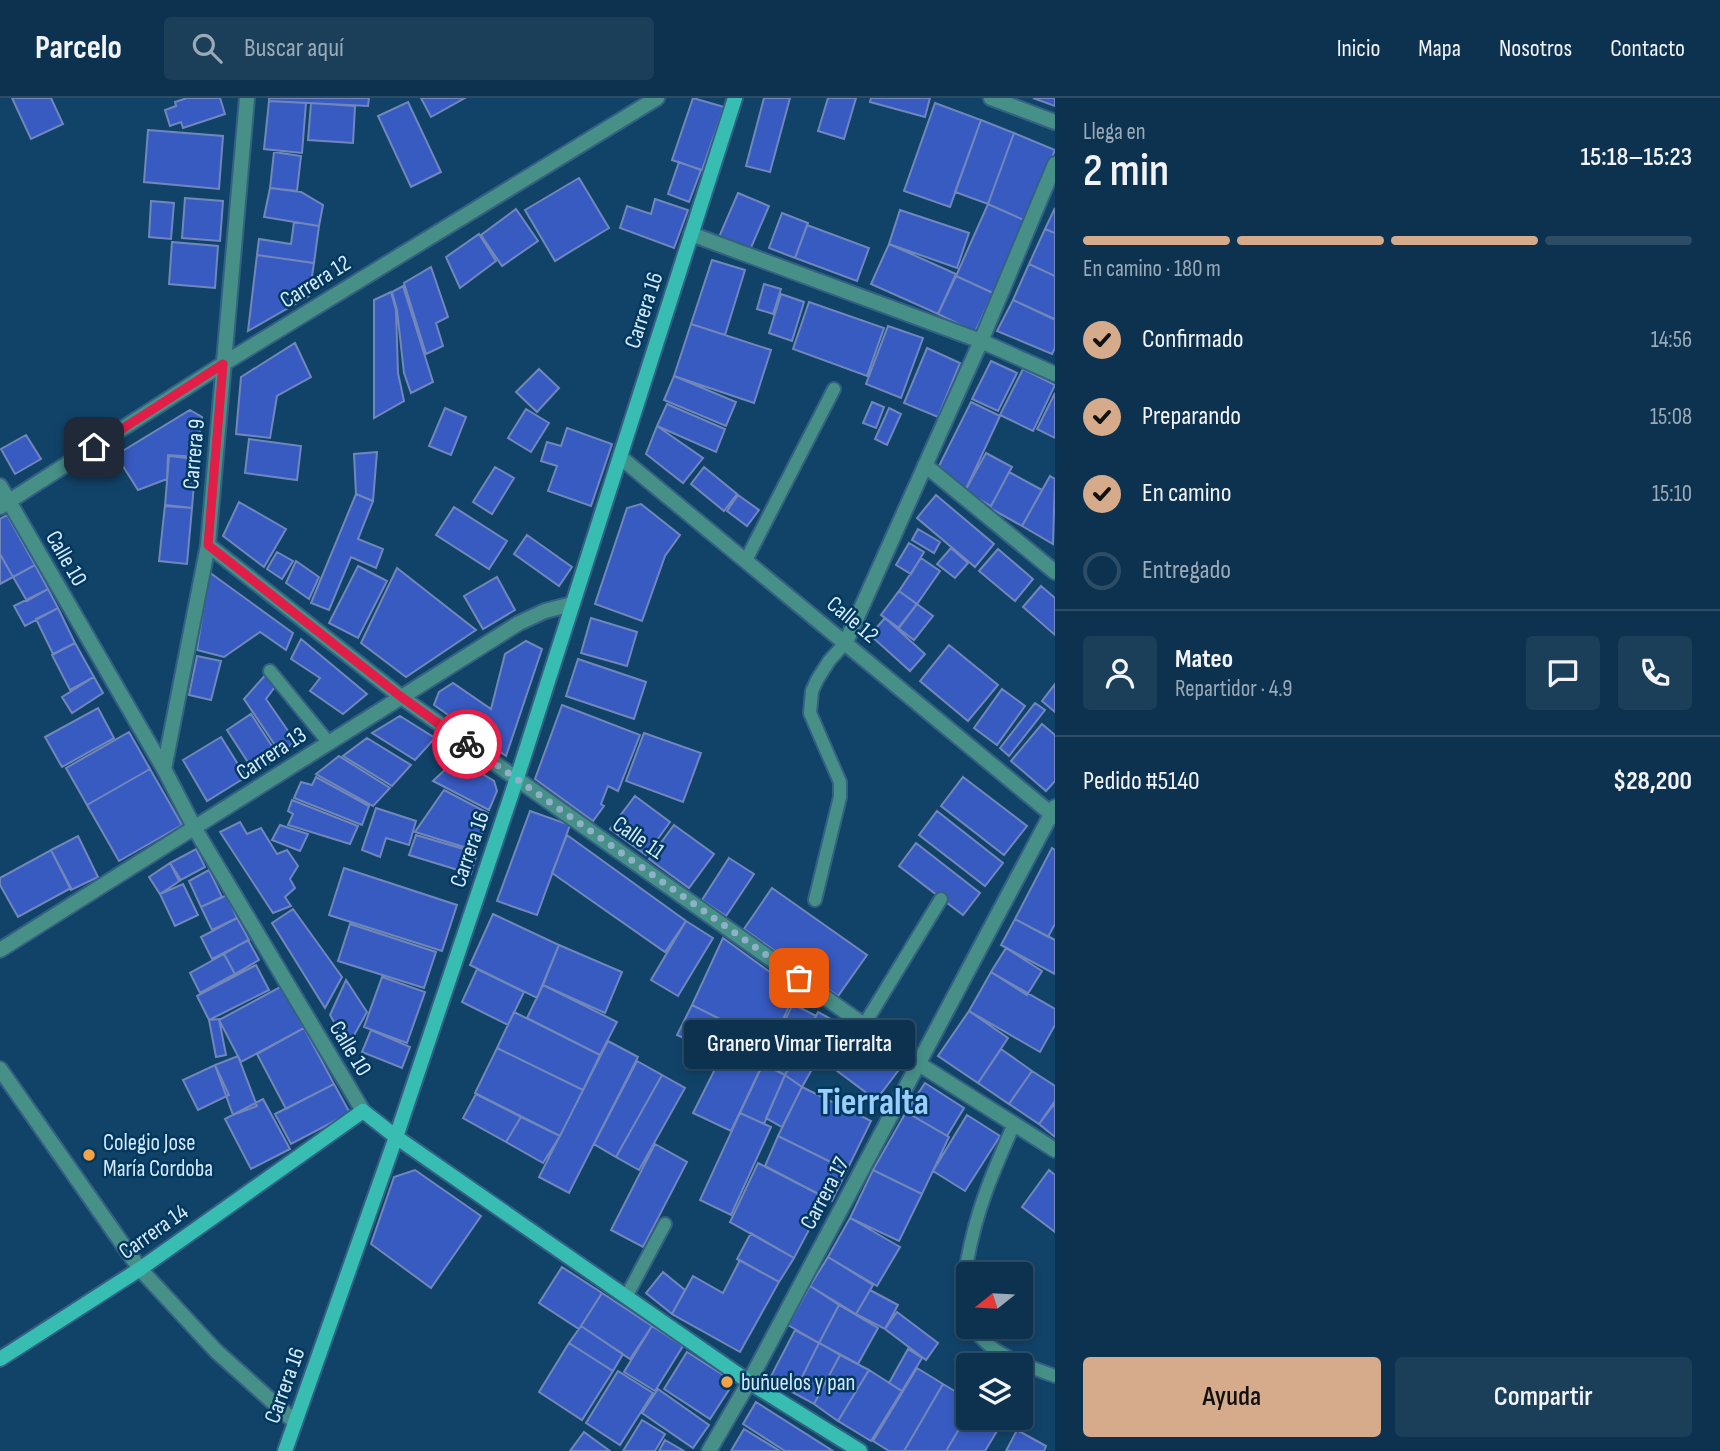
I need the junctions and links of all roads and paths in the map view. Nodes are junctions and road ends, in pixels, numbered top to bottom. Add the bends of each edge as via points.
1 (247, 98) edge
2 (657, 98) edge
3 (735, 98) edge
4 (991, 98) edge
5 (1055, 122) edge
6 (1055, 164) edge
7 (691, 234) junction
8 (981, 341) junction
9 (223, 364) junction
10 (1055, 374) edge
11 (834, 389) dead end
12 (620, 457) junction
13 (925, 465) junction
14 (0, 486) edge
15 (4, 505) edge
16 (208, 545) junction
17 (746, 560) junction
18 (1055, 572) edge
19 (572, 604) junction
20 (846, 642) junction
21 (270, 671) dead end
22 (400, 696) junction
23 (329, 743) junction
24 (164, 769) junction
25 (517, 778) junction
26 (1054, 812) edge
27 (195, 829) junction
28 (941, 899) dead end
29 (815, 900) dead end
30 (0, 950) edge
31 (864, 1025) junction
32 (919, 1064) junction
33 (0, 1069) edge
34 (363, 1111) junction
35 (1014, 1124) junction
36 (396, 1137) junction
37 (1055, 1150) edge
38 (665, 1224) dead end
39 (968, 1262) edge
40 (140, 1269) junction
41 (626, 1297) junction
42 (985, 1339) edge
43 (0, 1359) edge
44 (1055, 1376) edge
45 (749, 1382) junction
46 (295, 1422) junction
47 (285, 1451) edge
48 (709, 1451) edge
49 (860, 1451) edge

1 - 9 street, Carrera 9
2 - 9 street, Carrera 12
3 - 7 main road, Carrera 16
4 - 5 street
6 - 8 street
7 - 8 street
7 - 12 main road, Carrera 16
8 - 10 street
8 - 13 street
9 - 15 street, Carrera 12
9 - 16 street, Carrera 9
11 - 17 lane
12 - 17 street, Calle 12
12 - 19 main road, Carrera 16
13 - 18 street
13 - 20 street
14 - 15 street, Calle 10
15 - 24 street, Calle 10
16 - 22 street, Calle 11
16 - 24 street, Carrera 9
17 - 20 street, Calle 12
19 - 22 street, Carrera 13 via 519,623
19 - 25 main road, Carrera 16
20 - 26 street, Calle 12
20 - 29 lane via 812,691 810,713 840,782
21 - 23 lane
22 - 23 street, Carrera 13
22 - 25 street, Calle 11
23 - 27 street, Carrera 13
24 - 27 street, Calle 10
25 - 31 street, Calle 11
25 - 36 main road, Carrera 16
26 - 32 street, Carrera 17
27 - 30 street, Carrera 13
27 - 34 street, Calle 10
28 - 31 lane
31 - 32 street, Calle 11
32 - 35 street, Calle 11
32 - 45 street, Carrera 17
33 - 40 street
34 - 36 main road, Calle 10
34 - 40 main road, Carrera 14
35 - 37 street, Calle 11
35 - 39 lane via 981,1200
36 - 41 main road, Calle 10
36 - 46 main road, Carrera 16
38 - 41 lane
40 - 43 main road, Carrera 14
40 - 46 street via 216,1351
41 - 45 main road, Calle 10
42 - 44 lane via 1019,1364
45 - 48 street, Carrera 17
45 - 49 main road, Calle 10
46 - 47 main road, Carrera 16

